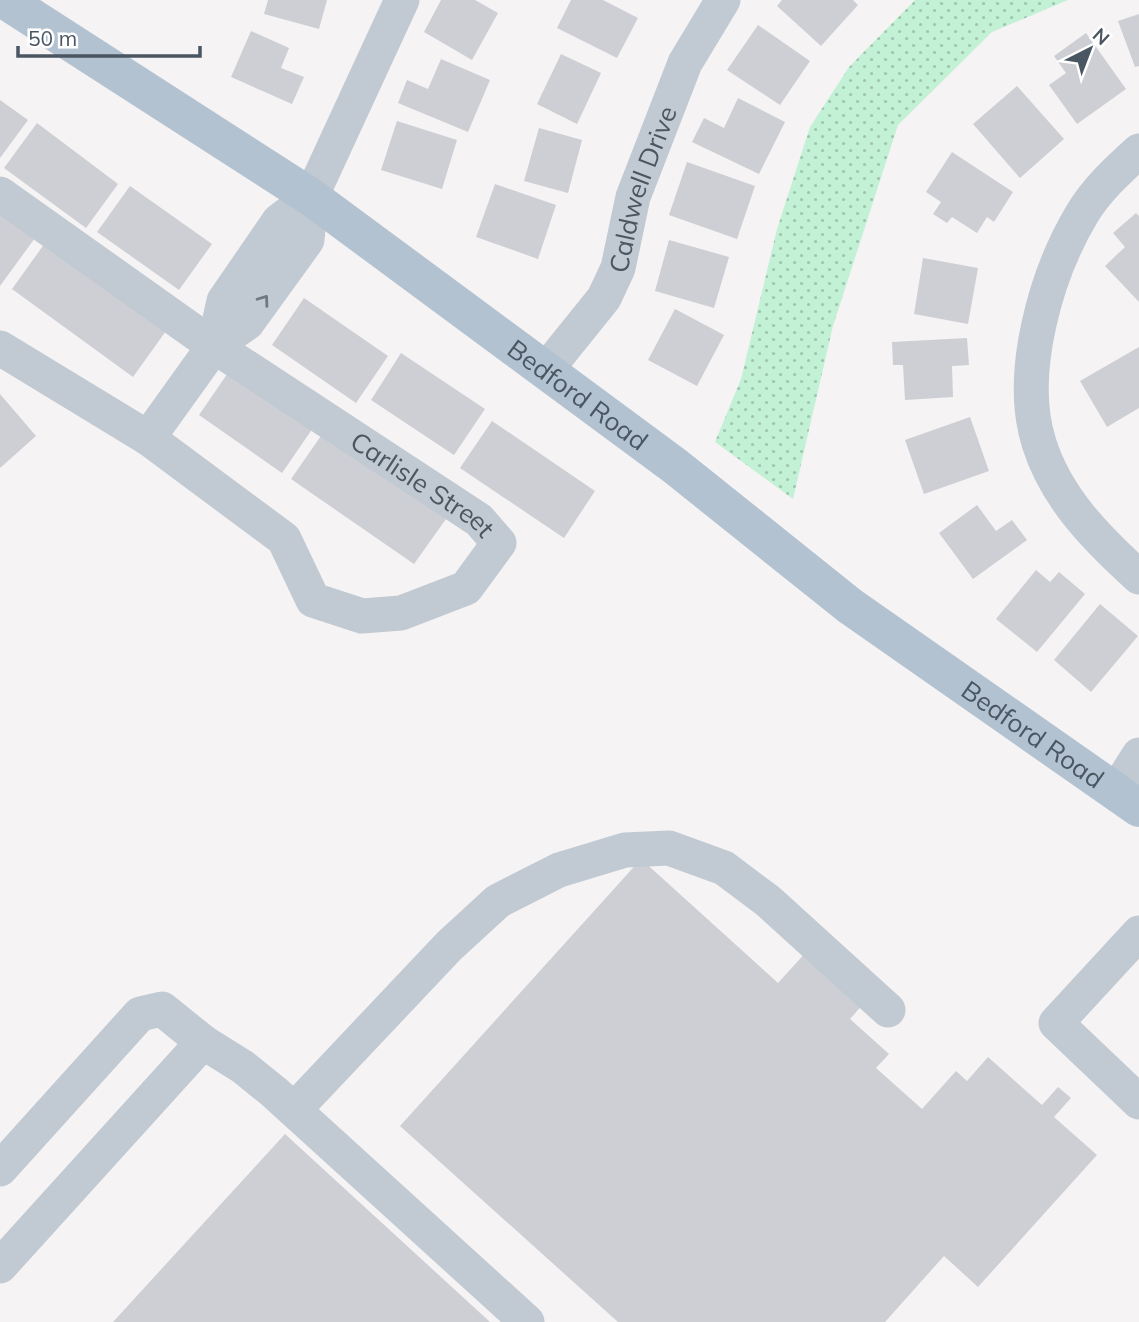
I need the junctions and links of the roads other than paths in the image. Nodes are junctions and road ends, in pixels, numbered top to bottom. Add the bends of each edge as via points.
1 (5, 0) edge
2 (402, 0) edge
3 (723, 0) edge
4 (1139, 151) edge
5 (0, 194) edge
6 (311, 197) junction
7 (214, 346) junction
8 (3, 358) edge
9 (546, 370) junction
10 (148, 438) junction
11 (1139, 577) edge
12 (1139, 755) edge
13 (1128, 799) edge
14 (1139, 933) edge
15 (888, 1010) dead end
16 (203, 1042) junction
17 (1139, 1102) edge
18 (294, 1110) junction
19 (0, 1169) edge
20 (0, 1266) edge
21 (527, 1322) edge

1 - 6 main road, Bedford Road
2 - 6 street
3 - 9 street, Caldwell Drive via 680,75 633,197 618,268 604,298
4 - 11 street via 1084,211 1063,250 1030,370 1039,443 1062,491 1090,533
5 - 7 street, Carlisle Street
6 - 7 street via 279,221 224,301
6 - 9 main road, Bedford Road
7 - 10 street
7 - 10 street, Carlisle Street via 479,520 499,543 466,588 401,613 362,616 313,600 284,538
8 - 10 street, Carlisle Street
9 - 13 main road, Bedford Road via 850,606
12 - 13 street
14 - 17 street via 1056,1023
15 - 18 street via 768,901 724,868 668,848 625,850 559,870 498,901 449,946
16 - 18 street via 243,1067
16 - 19 street via 162,1009 140,1014
16 - 20 street
18 - 21 street

